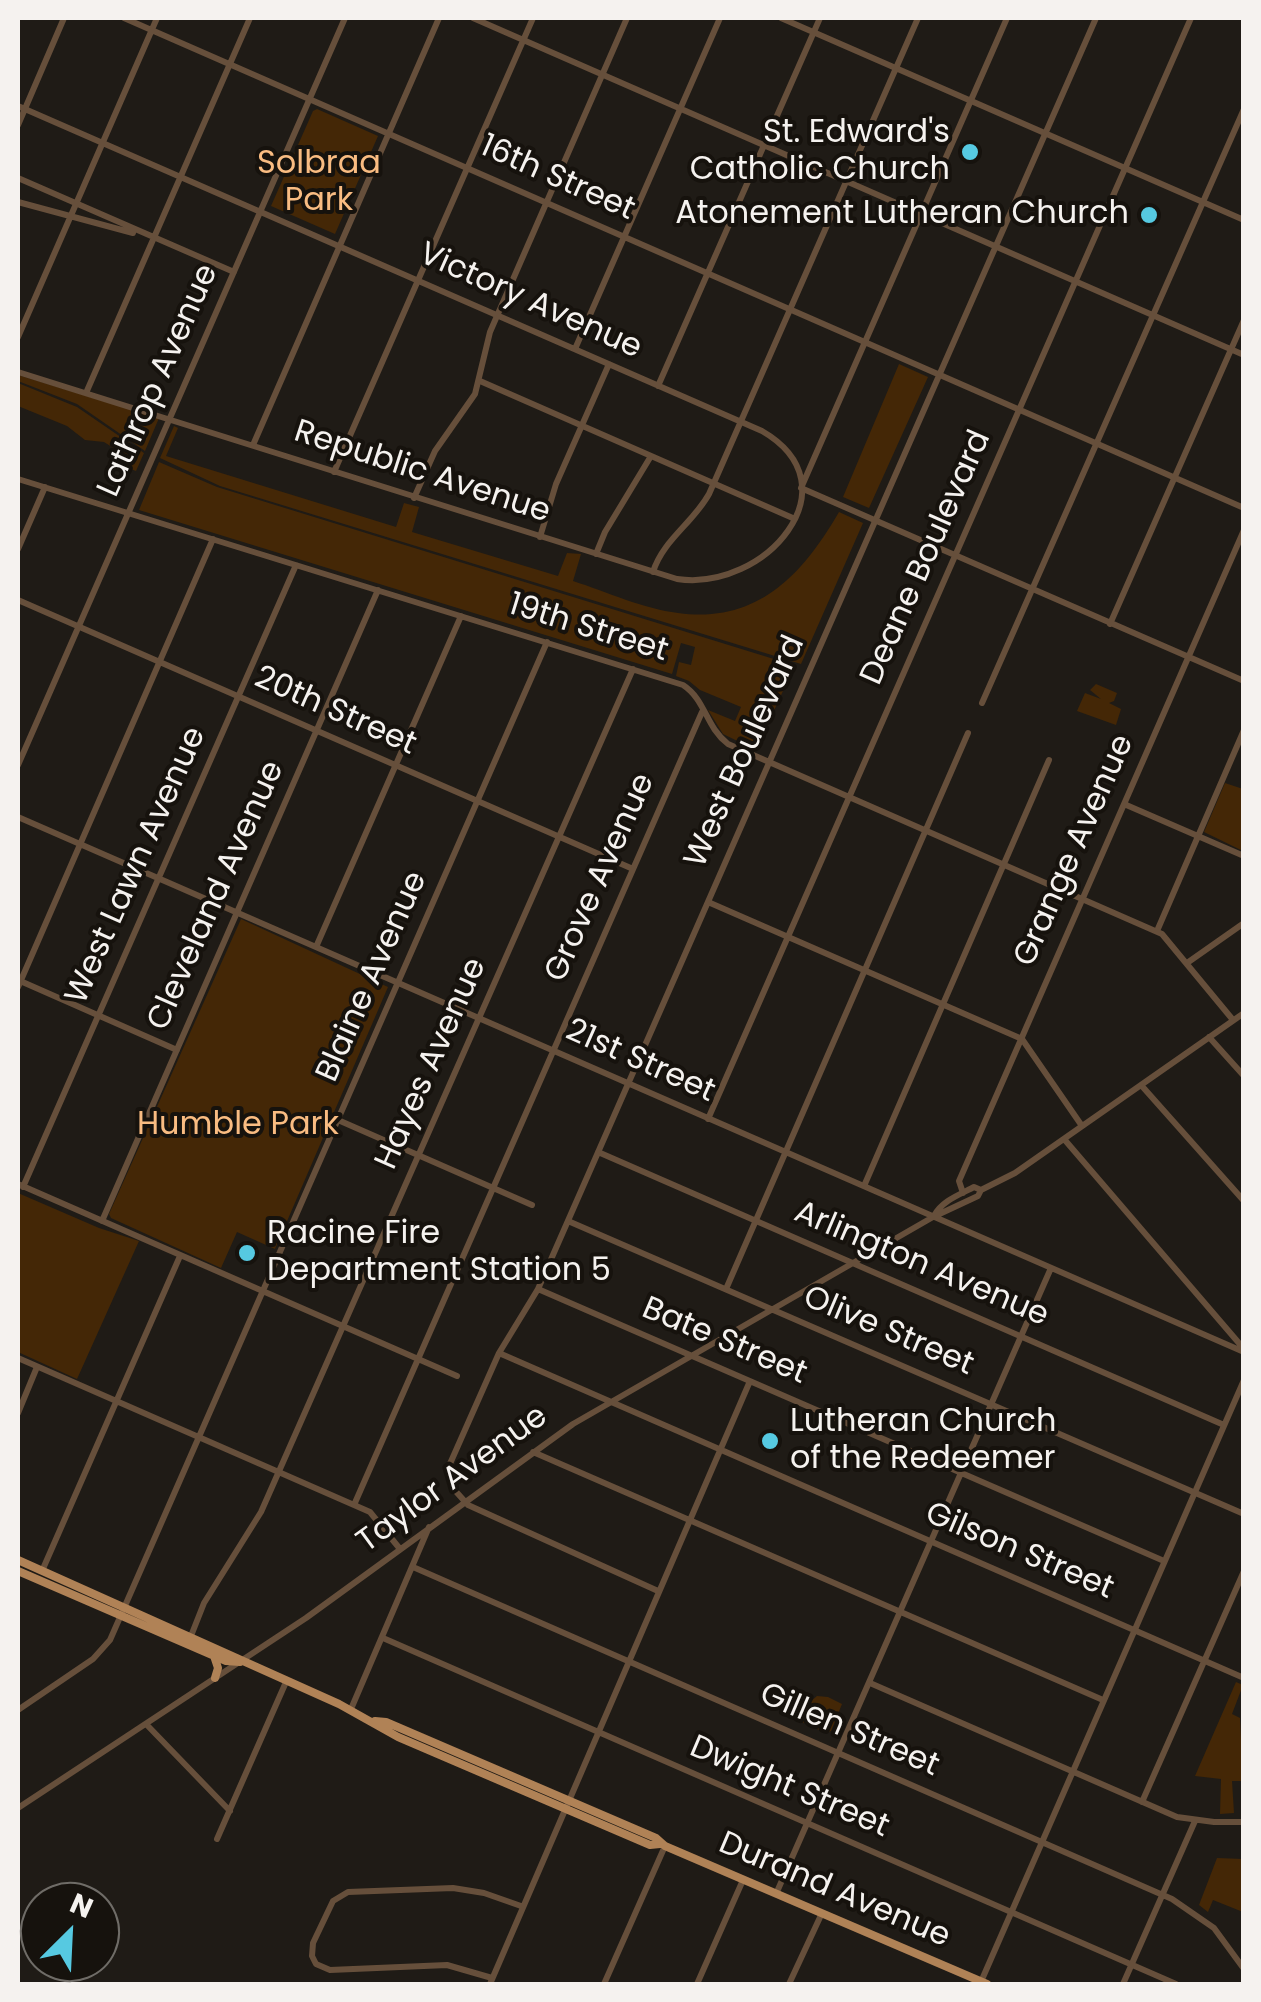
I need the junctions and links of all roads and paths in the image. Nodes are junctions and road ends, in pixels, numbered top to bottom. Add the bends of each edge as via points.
1 (64, 18) edge
2 (124, 18) edge
3 (157, 18) edge
4 (250, 18) edge
5 (345, 18) edge
6 (440, 18) edge
7 (473, 18) edge
8 (533, 18) edge
9 (627, 18) edge
10 (720, 18) edge
11 (781, 18) edge
12 (820, 18) edge
13 (918, 18) edge
14 (1007, 18) edge
15 (1096, 18) edge
16 (1191, 18) edge
17 (152, 30) junction
18 (814, 32) junction
19 (523, 40) junction
20 (230, 64) junction
21 (896, 68) junction
22 (602, 74) junction
23 (310, 98) junction
24 (970, 100) junction
25 (21, 108) edge
26 (680, 108) junction
27 (1244, 109) edge
28 (18, 125) edge
29 (389, 133) junction
30 (1045, 133) junction
31 (103, 143) junction
32 (764, 145) junction
33 (467, 168) junction
34 (1125, 168) junction
35 (181, 177) junction
36 (18, 178) edge
37 (846, 181) junction
38 (18, 202) edge
39 (546, 202) junction
40 (1203, 202) junction
41 (76, 204) junction
42 (260, 211) junction
43 (920, 214) junction
44 (70, 217) junction
45 (1244, 220) edge
46 (624, 236) junction
47 (154, 238) junction
48 (340, 246) junction
49 (996, 246) junction
50 (234, 272) junction
51 (708, 273) junction
52 (418, 280) junction
53 (1075, 282) junction
54 (790, 309) junction
55 (496, 315) junction
56 (1153, 316) junction
57 (1244, 320) edge
58 (18, 337) edge
59 (864, 342) junction
60 (575, 349) junction
61 (1230, 350) junction
62 (1244, 355) edge
63 (609, 364) junction
64 (18, 372) edge
65 (939, 374) junction
66 (480, 381) junction
67 (658, 386) junction
68 (86, 393) junction
69 (1020, 410) junction
70 (170, 418) junction
71 (740, 422) junction
72 (582, 426) junction
73 (1097, 444) junction
74 (253, 445) junction
75 (651, 456) junction
76 (334, 472) junction
77 (1174, 478) junction
78 (18, 479) edge
79 (714, 484) junction
80 (44, 487) junction
81 (801, 488) junction
82 (414, 498) junction
83 (1244, 508) edge
84 (128, 513) junction
85 (795, 519) junction
86 (875, 520) junction
87 (1244, 530) edge
88 (540, 537) junction
89 (214, 539) junction
90 (18, 549) edge
91 (596, 554) junction
92 (956, 556) junction
93 (296, 564) junction
94 (653, 572) junction
95 (378, 590) junction
96 (1033, 590) junction
97 (18, 600) edge
98 (461, 616) junction
99 (1110, 624) junction
100 (78, 627) junction
101 (547, 642) junction
102 (1187, 656) junction
103 (160, 662) junction
104 (633, 668) junction
105 (1244, 681) edge
106 (238, 696) junction
107 (982, 703) dead end
108 (702, 711) junction
109 (1244, 730) edge
110 (317, 731) junction
111 (968, 733) dead end
112 (1049, 760) dead end
113 (769, 762) junction
114 (18, 765) edge
115 (395, 766) junction
116 (850, 798) junction
117 (477, 801) junction
118 (1124, 804) junction
119 (18, 817) edge
120 (926, 830) junction
121 (1197, 836) junction
122 (559, 837) junction
123 (80, 844) junction
124 (1244, 856) edge
125 (1004, 865) junction
126 (633, 870) junction
127 (158, 879) junction
128 (1082, 899) junction
129 (708, 902) junction
130 (237, 913) junction
131 (1244, 923) edge
132 (1157, 932) junction
133 (788, 937) junction
134 (316, 948) junction
135 (1186, 963) junction
136 (866, 971) junction
137 (18, 983) edge
138 (398, 983) junction
139 (943, 1005) junction
140 (1244, 1012) edge
141 (98, 1016) junction
142 (479, 1019) junction
143 (1234, 1020) junction
144 (1209, 1036) junction
145 (1021, 1039) junction
146 (177, 1050) junction
147 (552, 1050) junction
148 (1244, 1076) edge
149 (627, 1082) junction
150 (1141, 1084) junction
151 (708, 1119) junction
152 (338, 1120) junction
153 (1082, 1126) junction
154 (1064, 1139) junction
155 (598, 1152) junction
156 (786, 1153) junction
157 (420, 1156) junction
158 (20, 1186) edge
159 (492, 1186) junction
160 (864, 1186) junction
161 (981, 1190) junction
162 (962, 1193) junction
163 (1244, 1201) edge
164 (532, 1205) dead end
165 (933, 1217) junction
166 (102, 1221) junction
167 (568, 1221) junction
168 (756, 1221) junction
169 (180, 1256) junction
170 (853, 1263) junction
171 (1051, 1268) junction
172 (538, 1289) junction
173 (726, 1289) junction
174 (262, 1291) junction
175 (772, 1309) junction
176 (344, 1327) junction
177 (1022, 1336) junction
178 (1244, 1350) edge
179 (499, 1353) junction
180 (692, 1356) junction
181 (18, 1358) edge
182 (417, 1359) junction
183 (38, 1367) junction
184 (457, 1376) dead end
185 (1244, 1380) edge
186 (750, 1381) junction
187 (116, 1402) junction
188 (610, 1402) junction
189 (992, 1404) junction
190 (18, 1413) edge
191 (1224, 1424) junction
192 (198, 1437) junction
193 (720, 1450) junction
194 (533, 1452) junction
195 (279, 1473) junction
196 (962, 1473) junction
197 (1194, 1493) junction
198 (462, 1502) junction
199 (354, 1506) junction
200 (1244, 1514) edge
201 (689, 1520) junction
202 (430, 1526) junction
203 (932, 1542) junction
204 (400, 1549) junction
205 (18, 1560) edge
206 (1164, 1561) junction
207 (413, 1568) junction
208 (18, 1571) edge
209 (42, 1571) junction
210 (1244, 1571) edge
211 (658, 1591) junction
212 (122, 1611) junction
213 (900, 1612) junction
214 (1134, 1630) junction
215 (190, 1636) junction
216 (383, 1638) junction
217 (214, 1656) junction
218 (1204, 1660) junction
219 (240, 1662) junction
220 (628, 1662) junction
221 (214, 1678) junction
222 (1244, 1678) edge
223 (286, 1682) junction
224 (870, 1683) junction
225 (1104, 1700) junction
226 (350, 1709) junction
227 (18, 1710) edge
228 (146, 1724) junction
229 (597, 1732) junction
230 (838, 1754) junction
231 (1072, 1771) junction
232 (1142, 1802) junction
233 (565, 1804) junction
234 (18, 1808) edge
235 (230, 1811) junction
236 (1195, 1820) junction
237 (1244, 1822) edge
238 (807, 1824) junction
239 (217, 1839) dead end
240 (1042, 1842) junction
241 (662, 1845) junction
242 (743, 1880) junction
243 (776, 1894) junction
244 (1162, 1895) junction
245 (521, 1906) junction
246 (1011, 1912) junction
247 (822, 1913) junction
248 (1132, 1965) junction
249 (1244, 1968) edge
250 (491, 1981) edge
251 (604, 1984) edge
252 (697, 1984) edge
253 (789, 1984) edge
254 (982, 1984) edge
255 (1123, 1984) edge
256 (1176, 1984) edge

1 - 25 street
2 - 17 street, 16th Street
3 - 17 street
4 - 20 street
5 - 23 street, Lathrop Avenue
6 - 29 street
7 - 19 street
8 - 19 street
9 - 22 street
10 - 26 street
11 - 18 street
12 - 18 street
13 - 21 street
14 - 24 street
15 - 30 street, West Boulevard
16 - 34 street, Deane Boulevard
17 - 20 street, 16th Street
17 - 31 street
18 - 21 street
18 - 32 street
19 - 22 street
19 - 33 street
20 - 23 street, 16th Street
20 - 35 street
21 - 24 street
21 - 37 street
22 - 26 street
22 - 39 street
23 - 29 street, 16th Street
23 - 42 street, Lathrop Avenue
24 - 30 street
24 - 43 street
25 - 28 street
25 - 31 street, Victory Avenue
26 - 32 street
26 - 46 street
27 - 40 street
29 - 33 street, 16th Street
29 - 48 street
30 - 34 street
30 - 49 street, West Boulevard
31 - 35 street, Victory Avenue
31 - 41 street
32 - 37 street
32 - 51 street
33 - 39 street, 16th Street
33 - 52 street
34 - 40 street
34 - 53 street, Deane Boulevard
35 - 42 street, Victory Avenue
35 - 47 street
36 - 41 street
37 - 43 street
37 - 54 street
38 - 44 street
39 - 46 street, 16th Street
39 - 55 street
40 - 45 street
40 - 56 street
41 - 44 street
41 - 47 street
42 - 48 street, Victory Avenue
42 - 50 street, Lathrop Avenue
43 - 49 street
43 - 59 street
44 - 47 street
44 - 58 street
46 - 51 street, 16th Street
46 - 60 street
47 - 50 street
47 - 68 street
48 - 52 street, Victory Avenue
48 - 74 street
49 - 53 street
49 - 65 street, West Boulevard
50 - 70 street, Lathrop Avenue
51 - 54 street, 16th Street
51 - 67 street
52 - 55 street, Victory Avenue
52 - 76 street
53 - 56 street
53 - 69 street, Deane Boulevard
54 - 59 street, 16th Street
54 - 71 street
55 - 60 street, Victory Avenue
55 - 66 street
56 - 61 street
56 - 73 street
57 - 61 street
59 - 65 street, 16th Street
59 - 81 street
60 - 63 street, Victory Avenue
61 - 62 street
61 - 77 street
63 - 67 street, Victory Avenue
63 - 72 street
64 - 68 street, Republic Avenue
65 - 69 street, 16th Street
65 - 86 street, West Boulevard
66 - 72 street
66 - 82 street
67 - 71 street, Victory Avenue
68 - 70 street, Republic Avenue
69 - 73 street, 16th Street
69 - 92 street, Deane Boulevard
70 - 74 street, Republic Avenue
70 - 84 street, Lathrop Avenue
71 - 79 street
71 - 81 street, Victory Avenue via 782,445
72 - 75 street
72 - 88 street
73 - 77 street, 16th Street
73 - 96 street
74 - 76 street, Republic Avenue
75 - 79 street
75 - 91 street
76 - 82 street, Republic Avenue
77 - 83 street, 16th Street
77 - 99 street
78 - 80 street, 19th Street
79 - 85 street
79 - 94 street
80 - 84 street, 19th Street
80 - 90 street
81 - 85 street
81 - 86 street
82 - 88 street, Republic Avenue
84 - 89 street, 19th Street
84 - 100 street, Lathrop Avenue
85 - 94 street, Republic Avenue via 773,550 733,574 696,580
86 - 92 street
86 - 113 street, West Boulevard
87 - 102 street, Grange Avenue
88 - 91 street, Republic Avenue
89 - 93 street, 19th Street
89 - 103 street
91 - 94 street, Republic Avenue
92 - 96 street
92 - 116 street, Deane Boulevard
93 - 95 street, 19th Street
93 - 106 street, West Lawn Avenue
95 - 98 street, 19th Street
95 - 110 street, Cleveland Avenue
96 - 99 street
96 - 107 street
97 - 100 street, 20th Street
98 - 101 street, 19th Street
98 - 115 street
99 - 102 street
100 - 103 street, 20th Street
100 - 114 street, Lathrop Avenue
101 - 104 street, 19th Street
101 - 117 street, Blaine Avenue
102 - 105 street
102 - 118 street, Grange Avenue
103 - 106 street, 20th Street
103 - 123 street
104 - 108 street, 19th Street via 688,688
104 - 122 street, Hayes Avenue
106 - 110 street, 20th Street
106 - 127 street, West Lawn Avenue
108 - 113 street, 19th Street via 724,741
108 - 126 street, Grove Avenue
109 - 121 street
110 - 115 street, 20th Street
110 - 130 street, Cleveland Avenue
111 - 120 street
112 - 125 street
113 - 116 street, 19th Street
113 - 129 street, West Boulevard
115 - 117 street, 20th Street
115 - 134 street
116 - 120 street, 19th Street
116 - 133 street, Deane Boulevard
117 - 122 street, 20th Street
117 - 138 street, Blaine Avenue
118 - 121 street
118 - 128 street, Grange Avenue
119 - 123 street, 21st Street
120 - 125 street, 19th Street
120 - 136 street
121 - 124 street
121 - 132 street
122 - 126 street, 20th Street
122 - 142 street, Hayes Avenue
123 - 127 street, 21st Street
123 - 137 street
125 - 128 street, 19th Street
125 - 139 street
126 - 147 street, Grove Avenue
127 - 130 street, 21st Street
127 - 141 street, West Lawn Avenue
128 - 132 street, 19th Street
128 - 145 street, Grange Avenue
129 - 133 street
129 - 149 street, West Boulevard
130 - 134 street, 21st Street
130 - 146 street, Cleveland Avenue
131 - 135 street
132 - 135 street, 19th Street
133 - 136 street
133 - 151 street, Deane Boulevard
134 - 138 street, 21st Street
135 - 143 street, 19th Street
136 - 139 street
136 - 156 street
137 - 141 street
138 - 142 street, 21st Street
138 - 152 street, Blaine Avenue
139 - 145 street
139 - 160 street
140 - 143 street, Taylor Avenue
141 - 146 street
141 - 158 street, West Lawn Avenue
142 - 147 street, 21st Street
142 - 157 street, Hayes Avenue
143 - 144 street, Taylor Avenue
144 - 148 street
144 - 150 street, Taylor Avenue
145 - 153 street
145 - 162 street, Grange Avenue via 959,1180
146 - 166 street, Cleveland Avenue
147 - 149 street, 21st Street
147 - 159 street, Grove Avenue
149 - 151 street, 21st Street
149 - 155 street, West Boulevard
150 - 153 street, Taylor Avenue
150 - 163 street
151 - 156 street, 21st Street
152 - 157 street
152 - 174 street, Blaine Avenue
153 - 154 street, Taylor Avenue
154 - 161 street, Taylor Avenue
154 - 178 street
155 - 167 street, West Boulevard
155 - 168 street, Arlington Avenue
156 - 160 street, 21st Street
156 - 168 street
157 - 159 street
157 - 176 street, Hayes Avenue
158 - 166 street
159 - 164 street
159 - 182 street, Grove Avenue
160 - 165 street, 21st Street
161 - 162 street, Taylor Avenue
161 - 165 street, Taylor Avenue
162 - 165 street, Taylor Avenue
165 - 170 street, Taylor Avenue
165 - 171 street, 21st Street
166 - 169 street
167 - 172 street, West Boulevard
167 - 173 street, Olive Street
168 - 170 street, Arlington Avenue
168 - 173 street
169 - 174 street
169 - 187 street
170 - 175 street, Taylor Avenue
170 - 177 street, Arlington Avenue
171 - 177 street
171 - 178 street, 21st Street
172 - 179 street, West Boulevard
172 - 180 street, Bate Street
173 - 175 street, Olive Street
174 - 176 street
174 - 192 street, Blaine Avenue
175 - 180 street, Taylor Avenue
175 - 189 street, Olive Street
176 - 182 street
176 - 195 street, Hayes Avenue
177 - 189 street
177 - 191 street, Arlington Avenue
179 - 188 street, Gilson Street
179 - 198 street, West Boulevard via 449,1466
180 - 186 street, Bate Street
180 - 188 street, Taylor Avenue
181 - 183 street
182 - 184 street
182 - 199 street, Grove Avenue
183 - 187 street
183 - 190 street
185 - 191 street
186 - 193 street
186 - 196 street, Bate Street
187 - 192 street
187 - 209 street
188 - 193 street, Gilson Street
188 - 194 street, Taylor Avenue
189 - 196 street
189 - 197 street, Olive Street
191 - 197 street
192 - 195 street
192 - 212 street, Blaine Avenue
193 - 201 street
193 - 203 street, Gilson Street
194 - 198 street, Taylor Avenue
194 - 201 street
195 - 199 street
195 - 215 street, Hayes Avenue
196 - 203 street
196 - 206 street, Bate Street
197 - 200 street, Olive Street
197 - 206 street
198 - 202 street, Taylor Avenue
198 - 211 street
199 - 204 street via 379,1520
201 - 211 street
201 - 213 street
202 - 204 street, Taylor Avenue
202 - 207 street
203 - 213 street
203 - 214 street, Gilson Street
204 - 219 street, Taylor Avenue
205 - 209 main road, Durand Avenue
206 - 214 street
207 - 216 street
207 - 220 street, Gillen Street
208 - 212 main road, Durand Avenue
209 - 212 main road, Durand Avenue
210 - 218 street
211 - 220 street
212 - 215 main road, Durand Avenue
212 - 217 main road, Durand Avenue
212 - 227 street, Blaine Avenue via 102,1652
213 - 224 street
213 - 225 street
214 - 218 street, Gilson Street
214 - 225 street
215 - 219 main road, Durand Avenue
216 - 226 street
216 - 229 street, Dwight Street
217 - 219 main road, Durand Avenue
217 - 221 main road
218 - 222 street, Gilson Street
218 - 232 street
219 - 221 street, Taylor Avenue
219 - 223 main road, Durand Avenue
220 - 229 street
220 - 230 street, Gillen Street
221 - 228 street, Taylor Avenue
223 - 226 main road, Durand Avenue
223 - 235 street
224 - 230 street
224 - 231 street
225 - 231 street
226 - 233 main road, Durand Avenue via 398,1737
228 - 234 street, Taylor Avenue
228 - 235 street
229 - 233 street
229 - 238 street, Dwight Street
230 - 238 street
230 - 240 street, Gillen Street
231 - 232 street
231 - 240 street
232 - 236 street
233 - 241 main road, Durand Avenue
233 - 245 street
235 - 239 street
236 - 237 street
236 - 244 street
238 - 243 street
238 - 246 street, Dwight Street
240 - 244 street, Gillen Street
240 - 246 street
241 - 242 main road, Durand Avenue
241 - 251 street
242 - 243 main road, Durand Avenue
242 - 252 street
243 - 247 main road, Durand Avenue
244 - 248 street
244 - 249 street, Gillen Street via 1214,1928
245 - 250 street
245 - 250 street via 454,1888 348,1892 333,1901 313,1943 312,1956 330,1970 447,1965
246 - 248 street, Dwight Street
246 - 254 street
247 - 253 street
247 - 254 main road, Durand Avenue
248 - 255 street
248 - 256 street, Dwight Street

